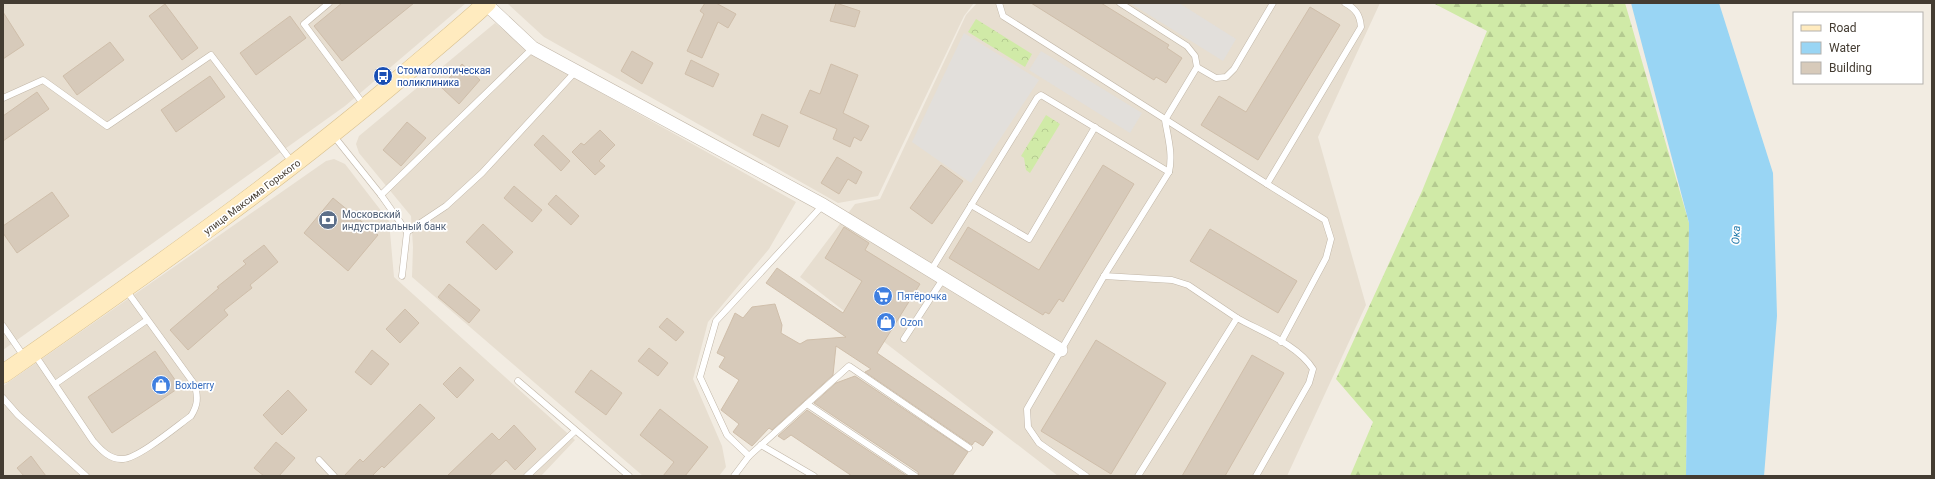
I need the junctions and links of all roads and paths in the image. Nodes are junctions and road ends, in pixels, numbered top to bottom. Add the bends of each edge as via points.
1 (330, 3) edge
2 (998, 3) edge
3 (1120, 3) edge
4 (1273, 3) edge
5 (1346, 3) edge
6 (487, 4) edge
7 (1355, 5) edge
8 (533, 48) junction
9 (1197, 67) junction
10 (576, 71) junction
11 (3, 98) edge
12 (365, 108) junction
13 (1165, 120) junction
14 (1095, 127) junction
15 (332, 135) junction
16 (294, 164) junction
17 (1169, 172) junction
18 (1267, 184) junction
19 (381, 195) junction
20 (823, 205) junction
21 (971, 205) junction
22 (407, 232) junction
23 (930, 272) junction
24 (402, 276) dead end
25 (1104, 276) junction
26 (943, 279) junction
27 (125, 289) junction
28 (1237, 318) junction
29 (147, 320) junction
30 (3, 326) edge
31 (904, 339) dead end
32 (1281, 342) junction
33 (1060, 350) junction
34 (29, 355) junction
35 (3, 374) edge
36 (518, 381) dead end
37 (55, 384) junction
38 (3, 398) edge
39 (807, 404) junction
40 (575, 431) junction
41 (761, 445) junction
42 (969, 448) dead end
43 (749, 456) junction
44 (319, 460) dead end
45 (86, 476) edge
46 (334, 476) edge
47 (527, 476) edge
48 (629, 476) edge
49 (734, 476) edge
50 (814, 476) edge
51 (915, 476) edge
52 (1086, 476) edge
53 (1138, 476) edge
54 (1256, 476) edge

1 - 12 lane via 304,24
2 - 13 lane via 1003,16
3 - 9 lane via 1187,46 1195,56
4 - 9 lane via 1234,69 1226,77 1216,78
5 - 7 lane
6 - 8 street
6 - 12 street, улица Максима Горького
7 - 18 lane via 1361,17 1362,27
8 - 10 street
8 - 19 lane
9 - 13 lane
10 - 20 street
10 - 22 lane via 482,173 446,206
11 - 16 lane via 44,80 107,126 211,55
12 - 15 street, улица Максима Горького
13 - 17 lane via 1171,149
13 - 18 lane
14 - 17 lane
14 - 21 lane via 1041,94
14 - 21 lane via 1029,239
15 - 16 street, улица Максима Горького
15 - 19 lane
16 - 27 street, улица Максима Горького
17 - 25 lane
18 - 32 lane via 1325,220 1332,239 1326,258
19 - 22 lane
20 - 23 street
20 - 43 lane via 716,321 700,377 727,435
21 - 23 lane
22 - 24 lane
23 - 26 street
25 - 28 lane via 1172,280 1188,285
25 - 33 lane
26 - 31 lane
26 - 33 street
27 - 29 lane
27 - 34 street, улица Максима Горького
28 - 32 lane
28 - 53 lane
29 - 37 lane
29 - 37 lane via 195,385 198,396 197,407 191,416 137,455 124,459 112,458 102,451
30 - 34 lane
32 - 54 lane via 1306,358 1313,370 1309,383
33 - 52 lane via 1027,409 1028,426 1039,443
34 - 35 street, улица Максима Горького
34 - 37 lane
36 - 40 lane
38 - 45 lane via 18,415
39 - 41 lane
39 - 42 lane via 849,366
39 - 51 lane
40 - 47 lane
40 - 48 lane
41 - 43 lane
41 - 50 lane
43 - 49 lane
44 - 46 lane

